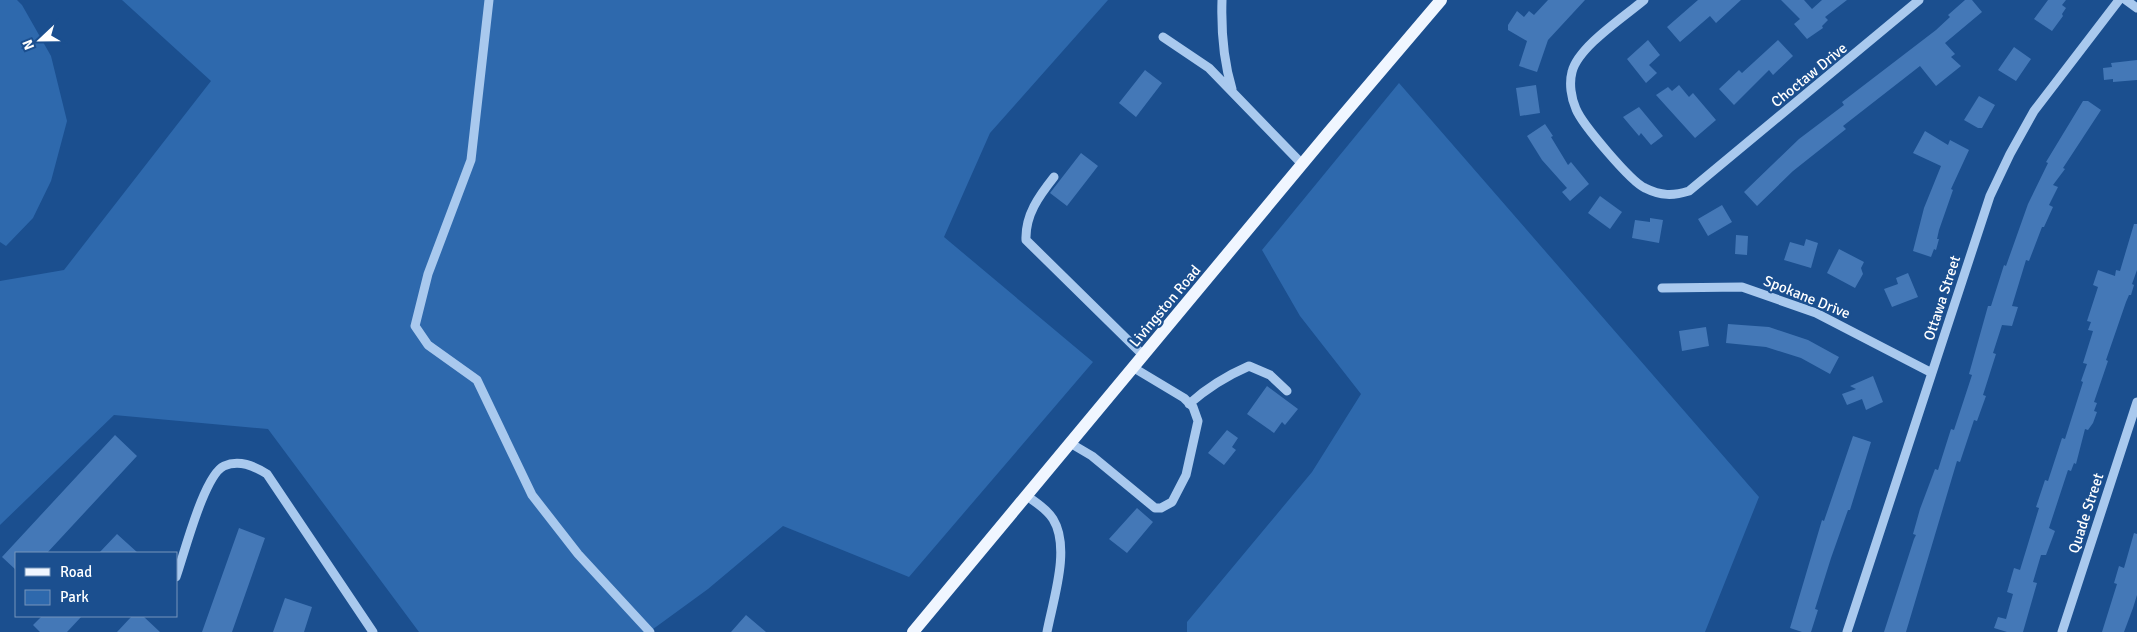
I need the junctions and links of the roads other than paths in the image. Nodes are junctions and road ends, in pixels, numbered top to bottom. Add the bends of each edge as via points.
1 (489, 0) edge
2 (1222, 0) edge
3 (1442, 0) edge
4 (1644, 0) edge
5 (1919, 0) edge
6 (2119, 0) edge
7 (2126, 0) edge
8 (2137, 8) edge
9 (1163, 37) dead end
10 (1232, 92) junction
11 (1302, 164) junction
12 (1054, 177) dead end
13 (1662, 288) dead end
14 (1144, 356) junction
15 (1134, 368) junction
16 (1932, 373) junction
17 (1287, 391) dead end
18 (2137, 402) edge
19 (1189, 404) junction
20 (1070, 443) junction
21 (1026, 496) junction
22 (178, 571) edge
23 (373, 632) edge
24 (650, 632) edge
25 (913, 632) edge
26 (1047, 632) edge
27 (1847, 632) edge
28 (2062, 632) edge

1 - 24 street via 471,160 428,274 415,326 428,345 477,380 532,495 578,554
2 - 10 street via 1224,61
3 - 11 main road, Livingston Road
4 - 5 street, Choctaw Drive via 1578,58 1571,73 1572,94 1580,117 1635,182 1663,195 1689,191
6 - 16 street, Ottawa Street via 2034,111 2006,160 1990,196
7 - 8 street
9 - 10 street via 1209,68
10 - 11 street
11 - 14 main road, Livingston Road
12 - 14 street via 1034,206 1027,223 1026,240
13 - 16 street, Spokane Drive via 1742,287 1816,313
14 - 15 main road, Livingston Road
15 - 19 street
15 - 20 main road, Livingston Road
16 - 27 street, Ottawa Street
17 - 19 street via 1270,375 1249,366 1211,385
18 - 28 street, Quade Street
19 - 20 street via 1198,421 1186,475 1172,502 1161,508 1155,508 1092,456
20 - 21 main road, Livingston Road
21 - 25 main road, Livingston Road
21 - 26 street via 1052,517 1062,554
22 - 23 street via 206,486 222,466 235,463 253,465 267,474

